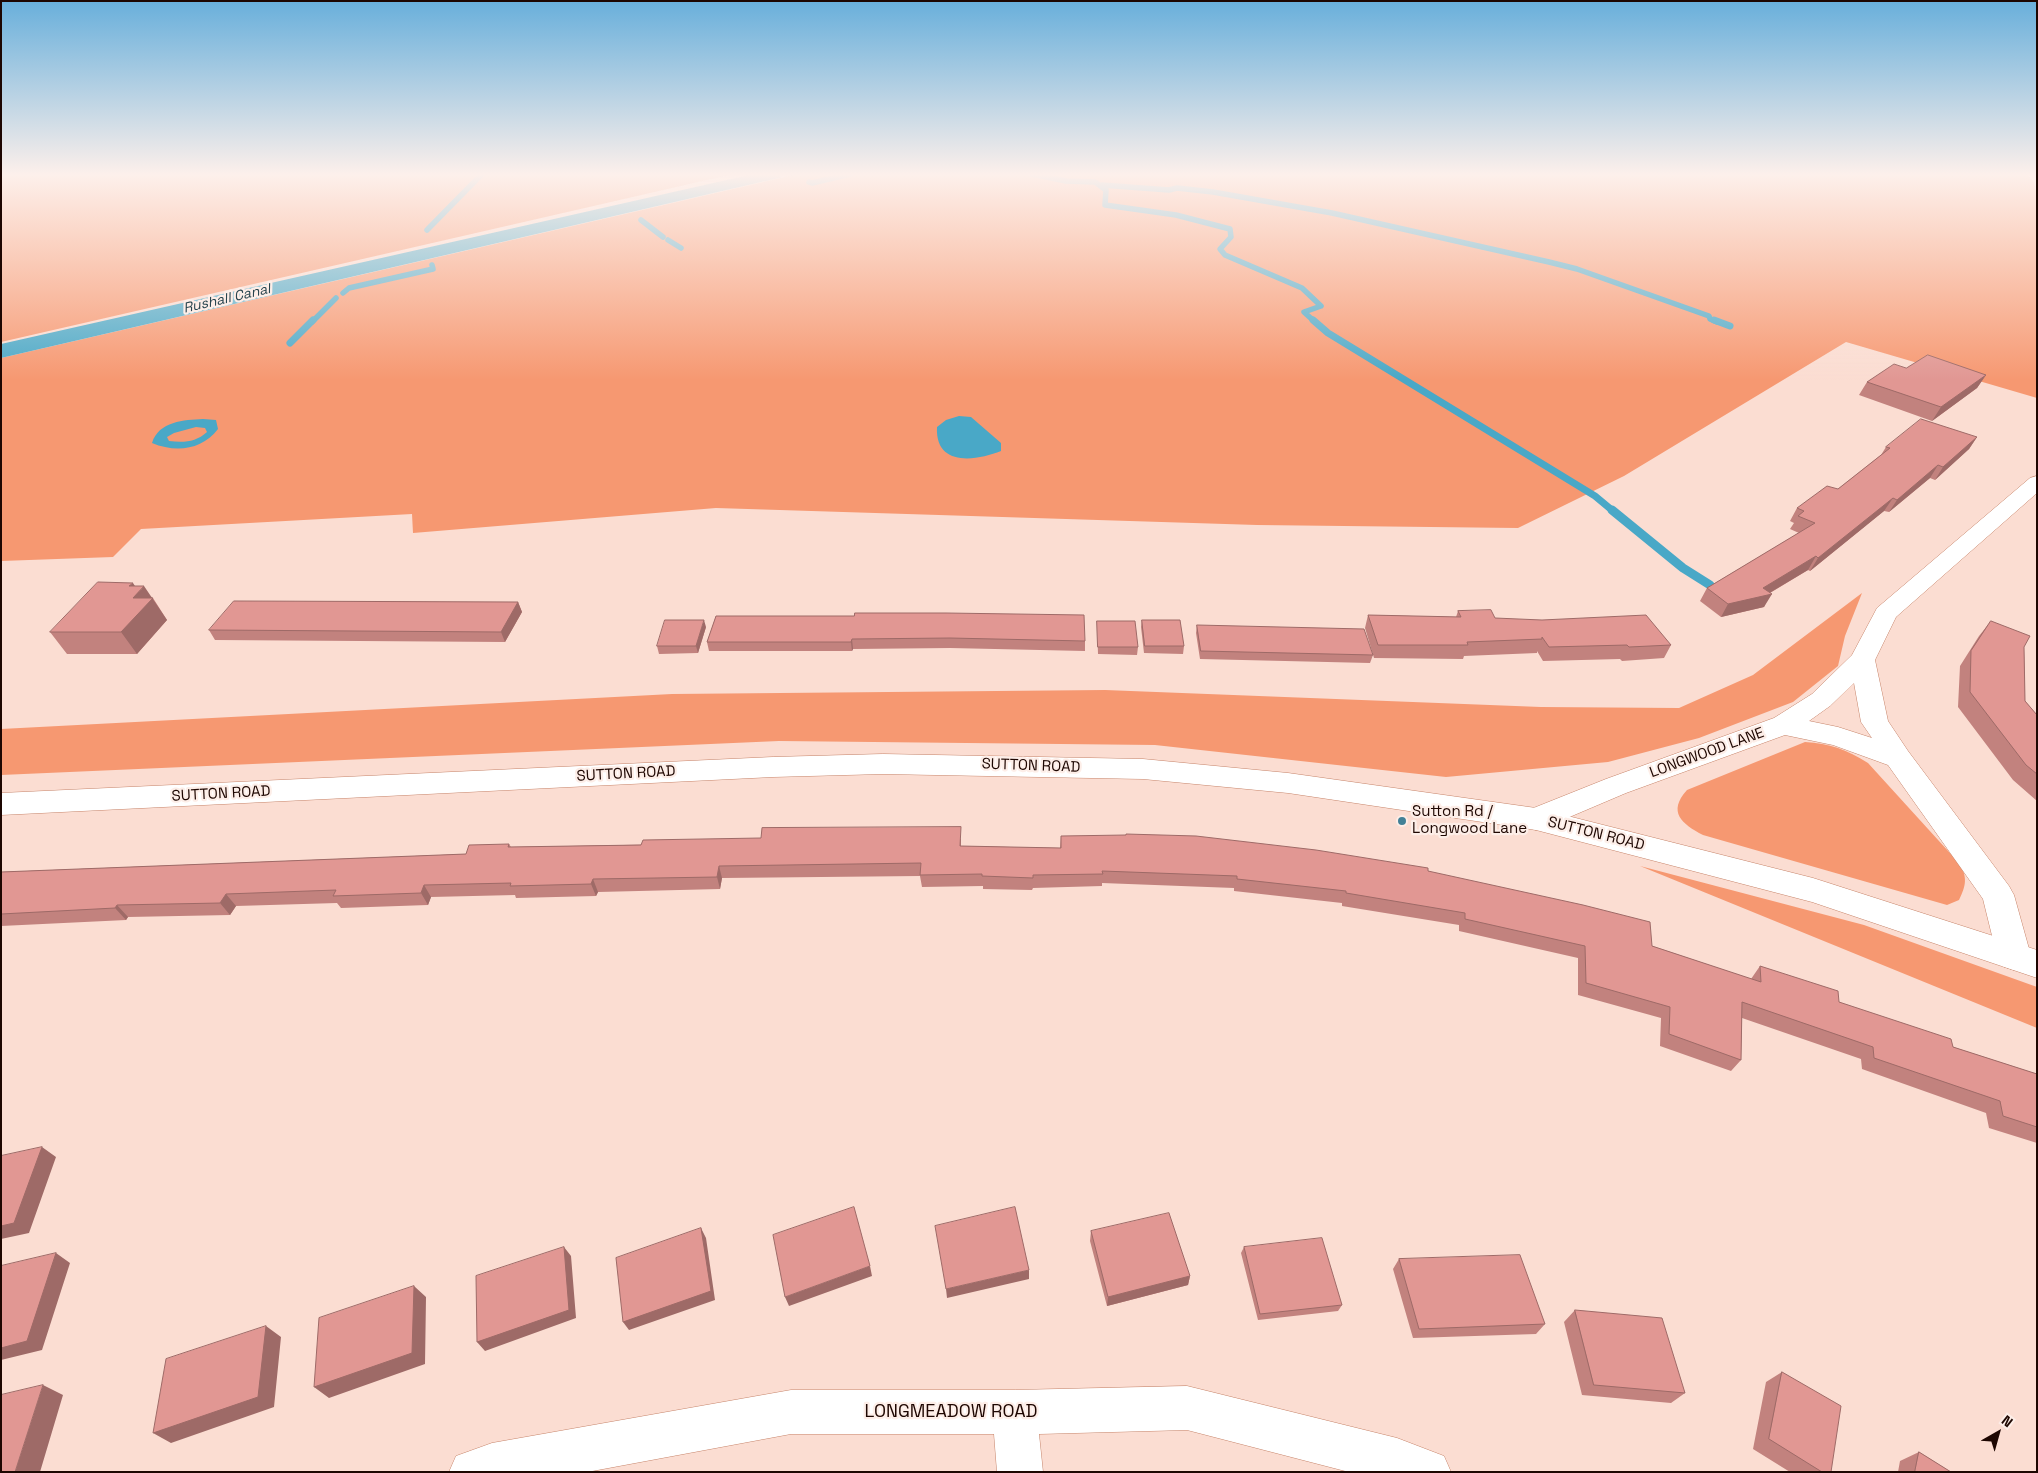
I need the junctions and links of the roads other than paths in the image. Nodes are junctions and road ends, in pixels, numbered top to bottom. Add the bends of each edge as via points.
1 (2037, 482) edge
2 (1862, 660) junction
3 (1784, 725) junction
4 (1898, 758) junction
5 (1, 804) edge
6 (1536, 819) junction
7 (2025, 960) edge
8 (1015, 1412) junction
9 (472, 1472) edge
10 (1020, 1472) edge
11 (1428, 1472) edge

1 - 2 street, LONGWOOD LANE via 1886,613
2 - 3 street, LONGWOOD LANE via 1821,700
2 - 4 street via 1875,722
3 - 4 street via 1838,737
3 - 6 street, LONGWOOD LANE via 1616,786
4 - 7 street via 1998,895
5 - 6 street, SUTTON ROAD via 773,767 998,764 1143,769 1288,783
6 - 7 street, SUTTON ROAD via 1813,890
8 - 9 street, LONGMEADOW ROAD via 792,1412
8 - 10 street
8 - 11 street, LONGMEADOW ROAD via 1187,1408

